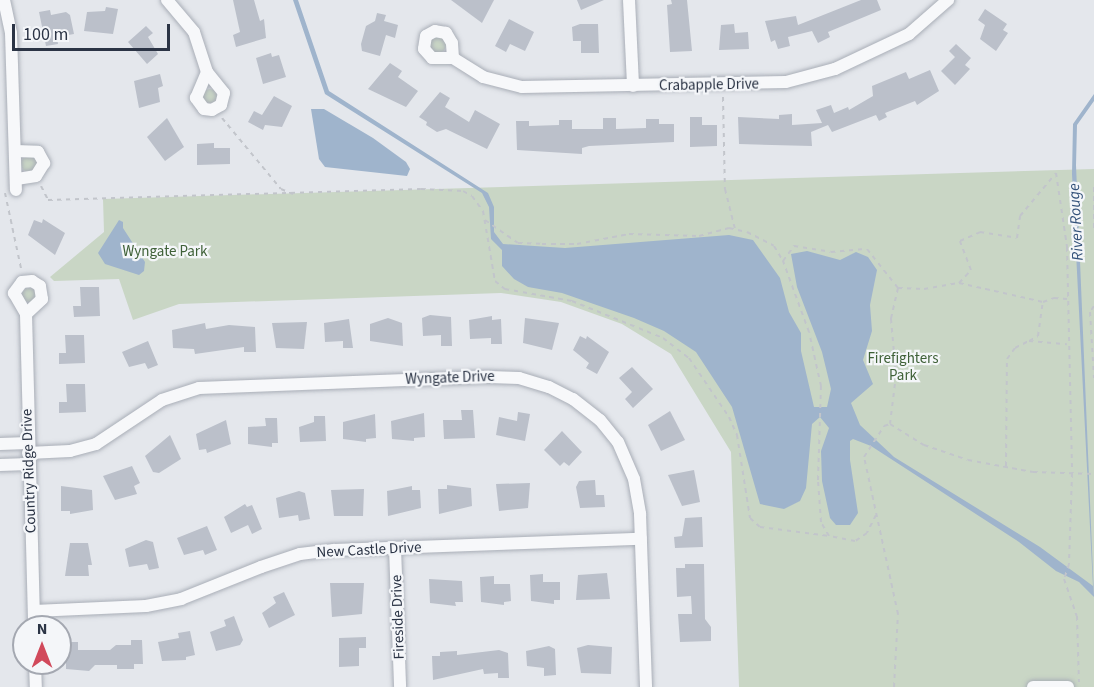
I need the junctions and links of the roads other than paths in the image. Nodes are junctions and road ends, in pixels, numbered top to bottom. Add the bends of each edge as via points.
1 (4, 0) edge
2 (629, 0) edge
3 (948, 0) edge
4 (170, 1) edge
5 (453, 58) dead end
6 (207, 72) dead end
7 (633, 86) junction
8 (15, 151) junction
9 (26, 314) dead end
10 (0, 444) edge
11 (28, 454) junction
12 (0, 465) edge
13 (641, 538) junction
14 (395, 548) junction
15 (34, 611) junction
16 (34, 615) edge
17 (400, 687) edge
18 (646, 687) edge
19 (1033, 687) edge
20 (1068, 687) edge

1 - 8 street via 11,33
2 - 7 street
3 - 7 street, Crabapple Drive via 909,34 814,77 775,84
4 - 6 street via 194,32
5 - 7 street, Crabapple Drive via 483,77 513,86
8 - 8 street via 12,187 36,176 44,163 38,152
9 - 11 street, Country Ridge Drive
10 - 11 street, Wyngate Drive
11 - 12 street, Wyngate Drive
11 - 13 street, Wyngate Drive via 70,451 96,444 162,400 199,388 519,378 567,395 610,431 634,479
11 - 15 street, Country Ridge Drive
13 - 14 street, New Castle Drive
13 - 18 street, Wyngate Drive
14 - 15 street, New Castle Drive via 300,554 208,591 146,606
14 - 17 street, Fireside Drive
15 - 16 street, Country Ridge Drive
19 - 20 street

